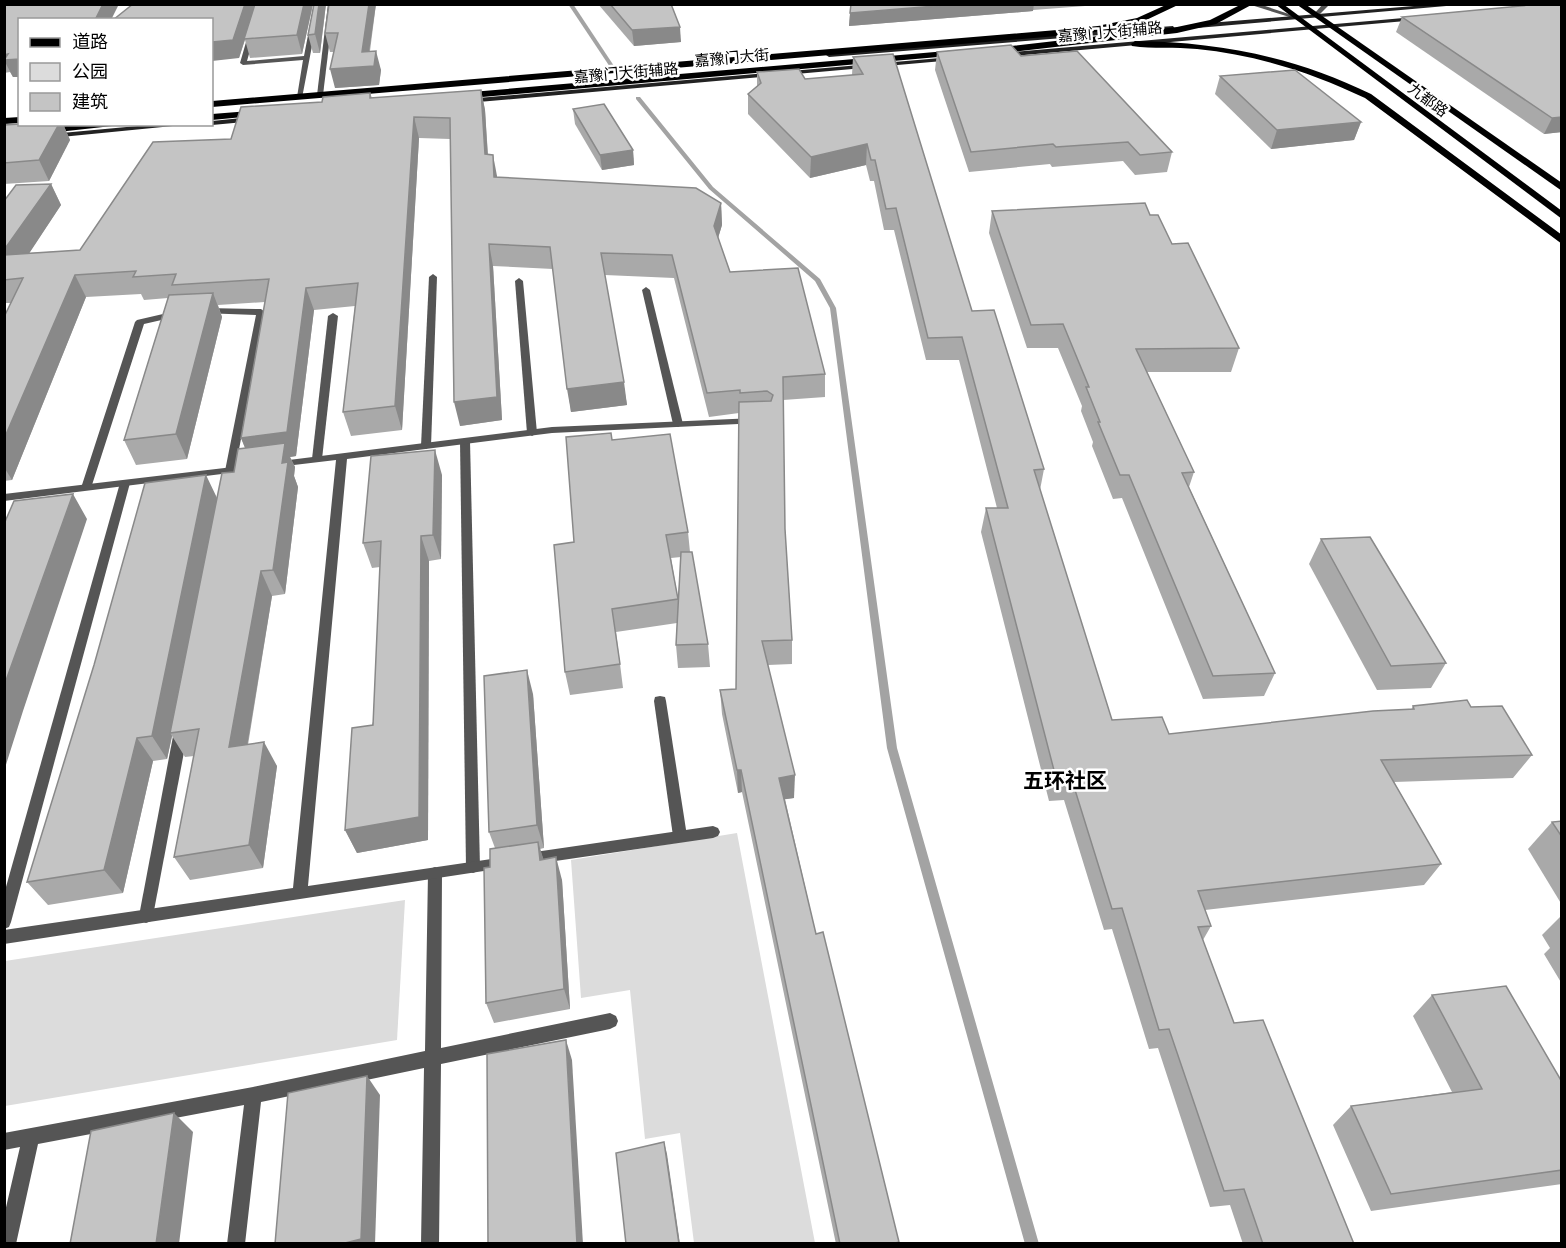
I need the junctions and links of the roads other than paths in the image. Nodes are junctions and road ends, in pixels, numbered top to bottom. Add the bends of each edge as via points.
1 (260, 4) edge
2 (317, 4) edge
3 (332, 4) edge
4 (1176, 4) edge
5 (1250, 4) edge
6 (1278, 4) edge
7 (1299, 4) edge
8 (1327, 4) edge
9 (1466, 4) edge
10 (1316, 16) junction
11 (1298, 18) junction
12 (1423, 18) edge
13 (1330, 26) junction
14 (1310, 28) junction
15 (1053, 45) junction
16 (990, 56) edge
17 (306, 58) junction
18 (967, 58) edge
19 (320, 95) junction
20 (300, 97) junction
21 (453, 99) joint
22 (213, 104) edge
23 (213, 104) edge
24 (270, 115) joint
25 (213, 117) edge
26 (213, 123) edge
27 (103, 126) edge
28 (167, 126) edge
29 (4, 135) edge
30 (4, 140) edge
31 (1562, 188) edge
32 (1562, 216) edge
33 (1562, 241) edge
34 (433, 277) dead end
35 (519, 281) dead end
36 (646, 291) dead end
37 (333, 316) dead end
38 (767, 420) edge
39 (678, 424) junction
40 (532, 433) junction
41 (465, 441) junction
42 (426, 446) junction
43 (342, 456) junction
44 (317, 459) junction
45 (231, 470) junction
46 (125, 483) junction
47 (86, 488) junction
48 (226, 494) edge
49 (4, 498) edge
50 (660, 701) dead end
51 (184, 716) edge
52 (713, 832) dead end
53 (680, 836) junction
54 (473, 867) junction
55 (435, 873) junction
56 (300, 893) junction
57 (146, 916) junction
58 (4, 922) edge
59 (4, 937) edge
60 (610, 1021) dead end
61 (432, 1058) junction
62 (253, 1095) junction
63 (31, 1138) junction
64 (4, 1142) edge
65 (7, 1244) edge
66 (236, 1244) edge
67 (430, 1244) edge

1 - 17 street via 243,63
2 - 17 street
3 - 19 street
4 - 22 highway, 嘉豫门大街 via 1139,20 1092,30
5 - 11 street
5 - 15 highway, 嘉豫门大街 via 1214,22 1177,30
6 - 11 main road, 九都路
7 - 10 main road, 九都路
8 - 10 street
9 - 10 main road
10 - 11 main road
10 - 13 main road, 九都路
11 - 14 main road, 九都路
11 - 19 main road, 嘉豫门大街辅路
12 - 13 main road
13 - 14 main road, 嘉豫门大街辅路
13 - 31 main road, 九都路
14 - 16 main road, 嘉豫门大街辅路
14 - 32 main road, 九都路
15 - 21 highway, 嘉豫门大街
15 - 33 highway via 1186,44 1264,56 1303,67 1368,96
17 - 20 street
18 - 21 main road, 嘉豫门大街辅路
19 - 20 main road, 嘉豫门大街辅路
20 - 23 main road, 嘉豫门大街辅路
24 - 25 highway
24 - 26 main road
27 - 29 highway
28 - 30 main road
34 - 42 street
35 - 40 street
36 - 39 street
37 - 44 street
38 - 39 street
39 - 40 street
40 - 41 street
41 - 42 street
41 - 54 street
42 - 43 street
43 - 44 street
43 - 56 street
44 - 45 street
45 - 46 street
45 - 47 street via 261,312 191,311 140,322
45 - 48 street
46 - 47 street
46 - 58 street
47 - 49 street
50 - 53 street
51 - 57 street
52 - 53 street
53 - 54 street
54 - 55 street
55 - 56 street
55 - 61 street
56 - 57 street
57 - 59 street
60 - 61 street
61 - 62 street
61 - 67 street
62 - 63 street
62 - 66 street
63 - 64 street
63 - 65 street

